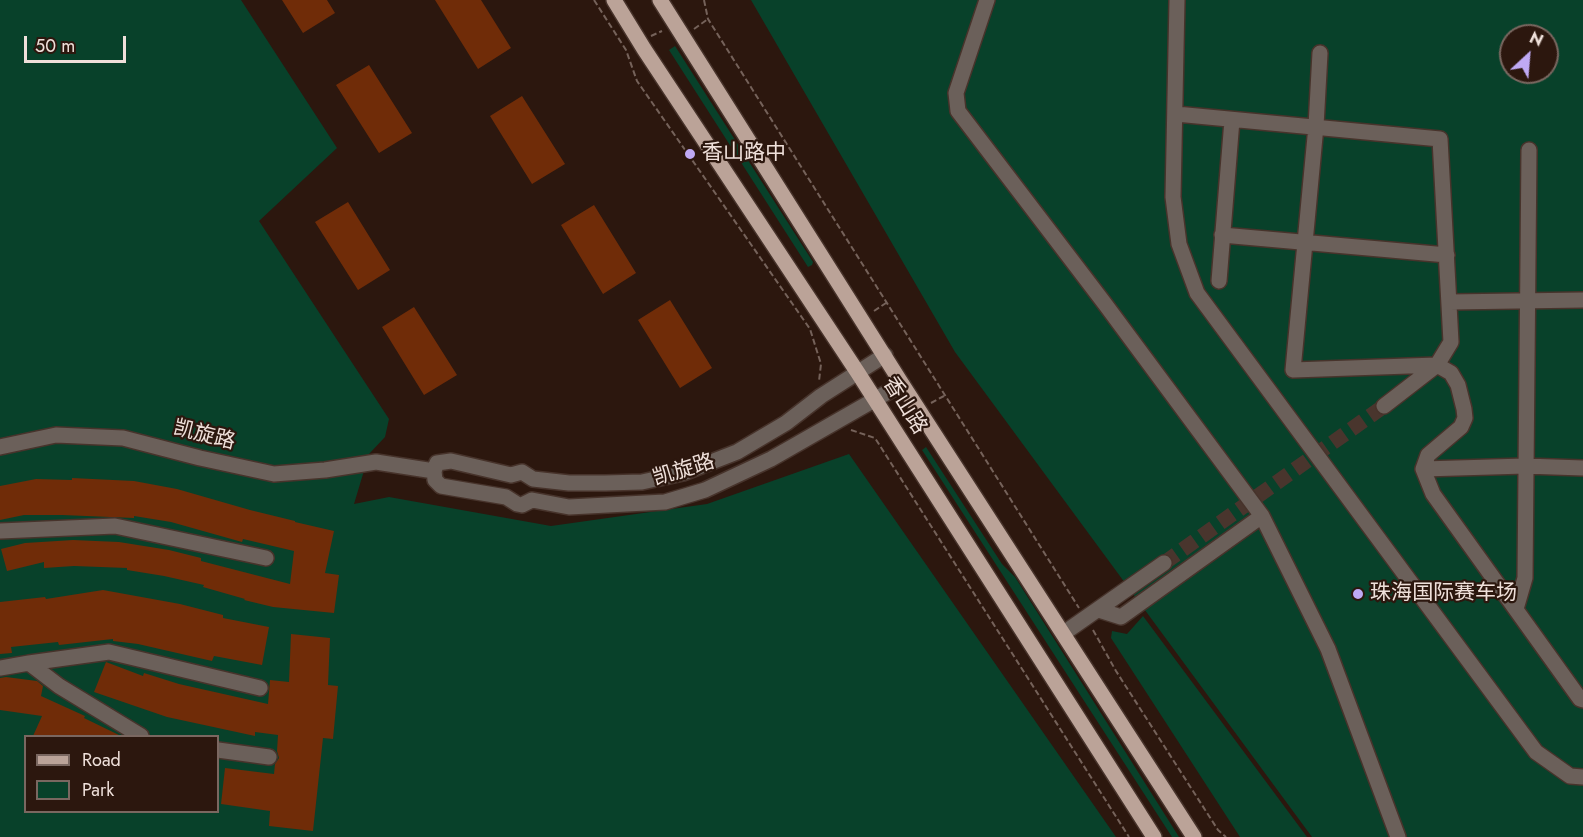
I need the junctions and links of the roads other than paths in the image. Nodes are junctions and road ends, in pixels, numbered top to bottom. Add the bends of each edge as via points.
1 (614, 0) edge
2 (660, 0) edge
3 (987, 0) edge
4 (1177, 0) edge
5 (1320, 53) dead end
6 (1176, 114) junction
7 (1232, 120) junction
8 (1316, 126) junction
9 (1529, 150) dead end
10 (1222, 235) junction
11 (1305, 243) junction
12 (1447, 255) junction
13 (1219, 282) dead end
14 (1583, 300) edge
15 (1450, 302) junction
16 (1527, 303) junction
17 (885, 355) junction
18 (1437, 365) junction
19 (858, 373) junction
20 (902, 384) junction
21 (874, 399) junction
22 (1384, 406) tunnel mouth
23 (0, 447) edge
24 (1525, 466) junction
25 (1583, 468) edge
26 (1423, 469) junction
27 (434, 471) junction
28 (511, 475) junction
29 (533, 479) junction
30 (506, 497) junction
31 (532, 500) junction
32 (1262, 516) junction
33 (0, 531) edge
34 (266, 558) dead end
35 (1164, 563) tunnel mouth
36 (1516, 609) junction
37 (1099, 610) junction
38 (1064, 633) junction
39 (29, 663) junction
40 (0, 668) edge
41 (260, 688) dead end
42 (1583, 700) edge
43 (139, 735) edge
44 (219, 750) edge
45 (269, 757) dead end
46 (1579, 774) edge
47 (1154, 837) edge
48 (1194, 837) edge
49 (1398, 837) edge

1 - 19 main road, 香山路
2 - 17 main road, 香山路
3 - 32 street via 956,93 958,111
4 - 6 street
5 - 8 street
6 - 7 street
6 - 46 street via 1173,197 1179,244 1197,292 1536,752
7 - 8 street
7 - 10 street
8 - 11 street
8 - 12 street via 1440,139
9 - 16 street
10 - 11 street
10 - 13 street
11 - 12 street
11 - 18 street via 1293,370
12 - 15 street
14 - 16 street
15 - 16 street
15 - 18 street via 1451,342
16 - 24 street
17 - 19 street, 凯旋路
17 - 20 main road, 香山路
18 - 22 street
18 - 26 street via 1451,373 1458,385 1465,418 1461,427 1428,455
19 - 21 main road, 香山路
19 - 29 street, 凯旋路 via 736,452 683,473 642,482 569,483
20 - 21 street, 凯旋路
20 - 38 main road, 香山路
21 - 31 street, 凯旋路 via 771,459 705,490 664,502 569,507
21 - 47 main road, 香山路
23 - 27 street, 凯旋路 via 56,435 123,438 273,474 376,462
24 - 25 street
24 - 26 street
24 - 36 street via 1525,578
26 - 36 street via 1434,494
27 - 28 street, 凯旋路 via 437,463 451,461
27 - 30 street, 凯旋路 via 441,486
28 - 29 street, 凯旋路 via 522,472
28 - 30 street via 505,483
29 - 31 street via 536,491
30 - 31 street, 凯旋路 via 522,505
32 - 37 street via 1121,617
32 - 49 street via 1328,648
33 - 34 street via 115,526
35 - 37 street
36 - 42 street
37 - 38 street
38 - 48 main road, 香山路
39 - 40 street
39 - 41 street via 109,652
39 - 43 street
44 - 45 street

